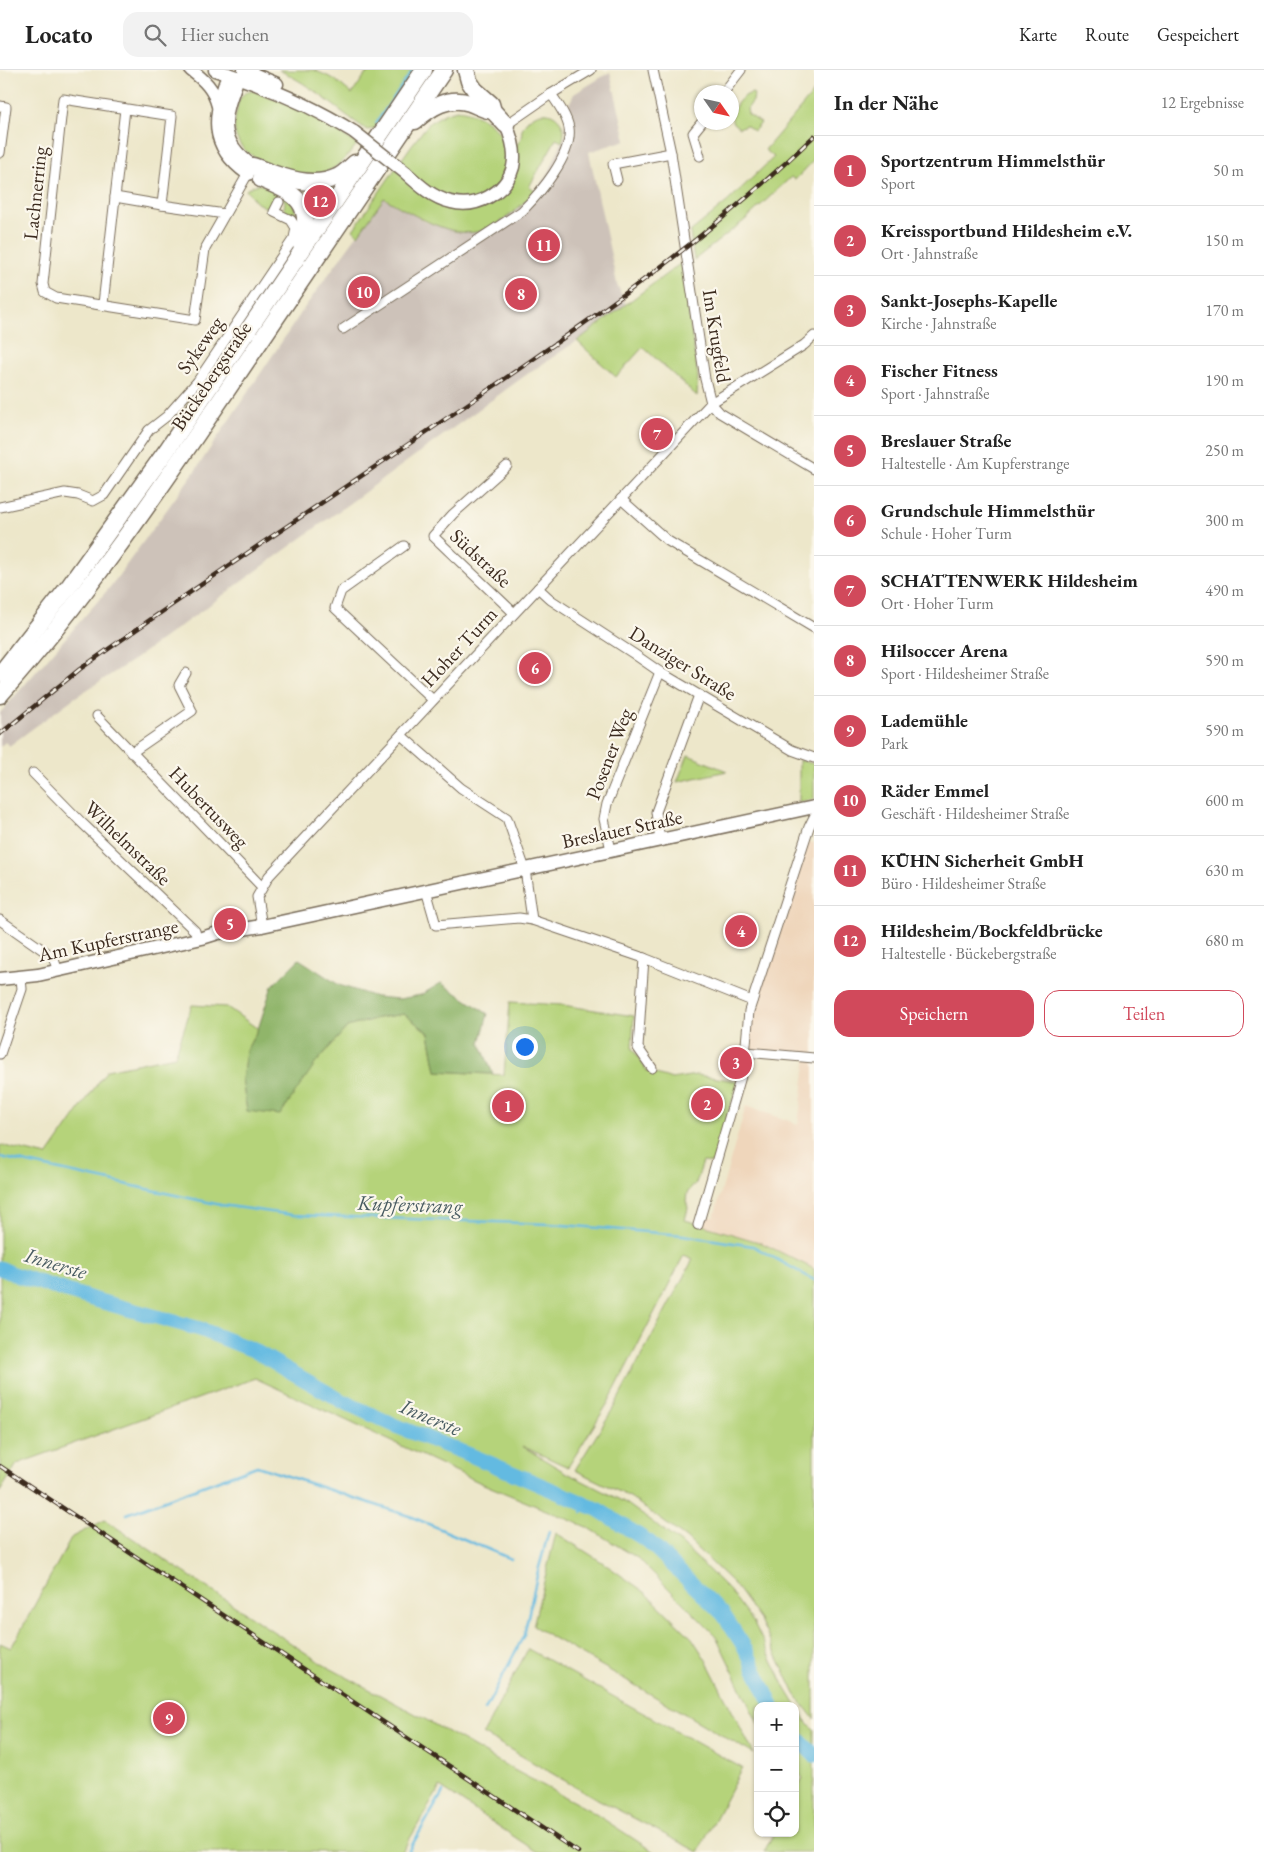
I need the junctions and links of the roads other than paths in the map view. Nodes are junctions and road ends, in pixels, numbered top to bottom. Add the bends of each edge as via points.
1 (191, 70) edge
2 (215, 70) edge
3 (261, 70) edge
4 (424, 70) edge
5 (444, 70) edge
6 (466, 70) edge
7 (591, 70) edge
8 (653, 70) edge
9 (741, 70) edge
10 (236, 72) edge
11 (270, 81) junction
12 (729, 85) edge
13 (552, 94) junction
14 (0, 106) edge
15 (218, 106) junction
16 (124, 109) junction
17 (319, 110) junction
18 (493, 110) junction
19 (506, 125) junction
20 (695, 130) edge
21 (400, 134) junction
22 (0, 153) edge
23 (368, 153) junction
24 (671, 153) junction
25 (700, 156) dead end
26 (251, 170) junction
27 (617, 180) dead end
28 (115, 197) junction
29 (279, 202) dead end
30 (162, 205) junction
31 (225, 214) junction
32 (296, 259) junction
33 (103, 304) junction
34 (342, 330) dead end
35 (814, 336) edge
36 (711, 403) junction
37 (507, 466) dead end
38 (814, 468) edge
39 (621, 499) junction
40 (0, 507) edge
41 (404, 546) dead end
42 (538, 588) junction
43 (514, 613) junction
44 (814, 628) edge
45 (660, 672) junction
46 (186, 673) dead end
47 (0, 674) edge
48 (0, 695) edge
49 (699, 695) junction
50 (433, 700) junction
51 (97, 716) dead end
52 (401, 736) junction
53 (131, 753) junction
54 (814, 758) edge
55 (33, 773) dead end
56 (814, 808) edge
57 (814, 817) edge
58 (660, 840) junction
59 (611, 850) junction
60 (525, 869) junction
61 (262, 887) junction
62 (426, 890) junction
63 (0, 920) edge
64 (532, 920) junction
65 (256, 927) junction
66 (199, 939) junction
67 (644, 958) junction
68 (58, 971) junction
69 (21, 978) junction
70 (0, 979) edge
71 (752, 1001) junction
72 (746, 1052) junction
73 (0, 1054) edge
74 (814, 1058) edge
75 (652, 1068) dead end
76 (698, 1225) dead end

1 - 15 street via 208,84
2 - 10 street
3 - 11 street
4 - 23 highway, Bückebergstraße
5 - 21 highway, Bückebergstraße
6 - 18 highway via 471,84
7 - 13 street
8 - 24 street, Im Krugfeld
9 - 12 street
10 - 11 street
10 - 15 street
10 - 17 street
10 - 26 street via 226,130 233,148
11 - 17 street via 304,97
13 - 19 street
13 - 34 street via 569,132 562,156 538,194 522,211
14 - 22 street via 6,107
15 - 26 street via 217,131 224,151 234,164
16 - 28 street
16 - 30 street, Lachnerring via 172,116
16 - 33 street, Lachnerring via 62,99 43,284 45,292 56,298
17 - 19 street, bridge via 354,132 420,186 439,198 461,204 483,200 502,186 513,167 514,150
18 - 19 highway
18 - 21 highway via 462,101 442,103 429,109
20 - 25 street via 693,133
21 - 48 highway, Bückebergstraße via 133,527 50,636
23 - 26 highway via 342,174 317,182 301,182
23 - 32 highway, Bückebergstraße
24 - 27 street via 613,164
24 - 36 street, Im Krugfeld via 704,379
26 - 31 street
26 - 32 highway via 288,191 301,204 306,225
28 - 30 street
28 - 33 street
29 - 40 street, Sykeweg via 274,212 291,220 296,228 294,238 197,382 167,416 148,430 104,495 93,501 64,493
30 - 31 street
31 - 33 street, Lachnerring via 205,248 195,320
32 - 47 highway, Bückebergstraße via 119,518
35 - 36 street, Hoher Turm
36 - 38 street, Im Krugfeld via 720,413
36 - 39 street, Hoher Turm
37 - 43 street, Südstraße via 433,536
39 - 42 street, Hoher Turm
39 - 44 street via 668,541
41 - 50 street via 342,591 335,608
42 - 43 street, Hoher Turm
42 - 45 street, Danziger Straße via 551,600
43 - 50 street, Hoher Turm
45 - 49 street, Danziger Straße
45 - 59 street, Posener Weg via 607,804 604,819
46 - 53 street via 179,685 192,711
49 - 54 street, Danziger Straße via 792,750
49 - 58 street via 656,812
50 - 52 street, Hoher Turm
51 - 53 street, Hubertusweg
52 - 60 street via 461,788 507,818
52 - 61 street, Hoher Turm
53 - 61 street, Hubertusweg
55 - 66 street, Wilhelmstraße via 195,931
56 - 58 street, Breslauer Straße
57 - 71 street
58 - 59 street, Breslauer Straße
59 - 60 street, Breslauer Straße
60 - 62 street, Breslauer Straße
60 - 64 street
61 - 65 street via 257,899
62 - 64 street via 436,925 519,918
62 - 65 street, Breslauer Straße
63 - 68 street via 53,957
64 - 67 street
65 - 66 street, Am Kupferstrange via 228,938
66 - 68 street, Am Kupferstrange
67 - 71 street
67 - 75 street via 638,1048
68 - 69 street, Am Kupferstrange
69 - 70 street, Am Kupferstrange
69 - 73 street, Am Kupferstrange via 22,989
71 - 72 street via 747,1020
72 - 74 street
72 - 76 street via 737,1095

